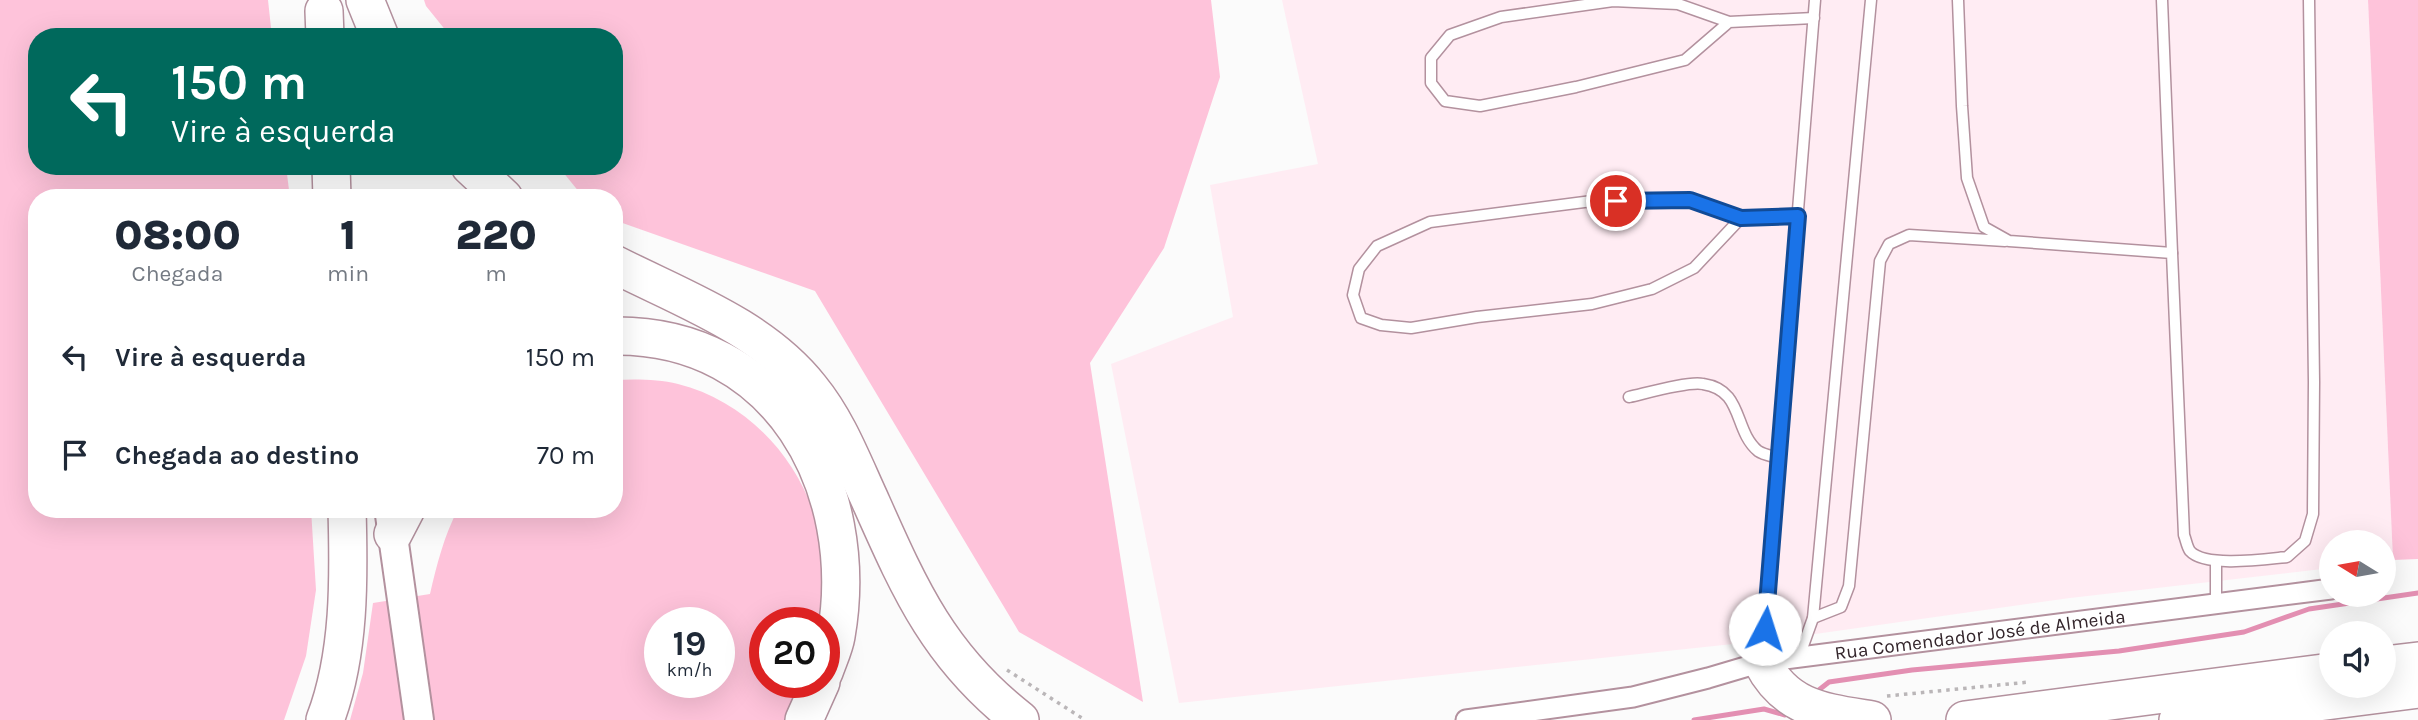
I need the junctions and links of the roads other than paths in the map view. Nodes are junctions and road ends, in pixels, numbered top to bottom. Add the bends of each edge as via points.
1 (365, 0) edge
2 (1815, 0) edge
3 (1871, 0) edge
4 (1958, 0) edge
5 (2162, 0) edge
6 (2309, 0) edge
7 (1814, 18) junction
8 (1729, 22) junction
9 (376, 28) edge
10 (480, 175) edge
11 (494, 189) edge
12 (1798, 216) junction
13 (1741, 218) junction
14 (2009, 241) junction
15 (2172, 253) junction
16 (623, 269) edge
17 (623, 337) edge
18 (1629, 397) dead end
19 (1778, 458) junction
20 (346, 518) edge
21 (396, 518) edge
22 (2216, 561) junction
23 (2319, 591) edge
24 (2216, 604) junction
25 (838, 607) edge
26 (1813, 618) junction
27 (1799, 658) junction
28 (2418, 661) edge
29 (1762, 662) junction
30 (2396, 664) edge
31 (2319, 674) edge
32 (2418, 688) edge
33 (814, 698) edge
34 (325, 720) edge
35 (419, 720) edge
36 (804, 720) edge
37 (1020, 720) edge
38 (1466, 720) edge
39 (1872, 720) edge
40 (1965, 720) edge
41 (2178, 720) edge

1 - 9 highway
2 - 7 lane
3 - 26 lane
4 - 14 lane via 1968,178 1984,227
5 - 15 lane
6 - 22 lane via 2313,514 2305,541 2287,557
7 - 8 lane
7 - 12 lane
8 - 8 lane via 1685,60 1576,87 1480,106 1445,101 1431,83 1431,58 1450,35 1501,17 1613,1 1678,4
10 - 11 highway
12 - 13 lane
12 - 19 lane
13 - 13 lane via 1690,200 1592,201 1430,222 1377,246 1359,270 1353,295 1361,318 1411,328 1592,304 1652,289 1694,268
14 - 15 lane
14 - 26 lane via 1909,235 1889,244 1880,261 1849,586 1841,607
15 - 22 lane via 2183,536 2191,551
16 - 37 highway via 744,332 810,387 840,433 910,587 940,638 963,668
17 - 25 highway via 670,341 719,360 766,394 790,420 826,484 836,522
18 - 19 lane via 1701,383 1723,390 1751,443 1761,453
19 - 29 lane
20 - 34 highway via 344,629
21 - 35 main road
22 - 24 lane
23 - 24 street, Rua Comendador José de Almeida
24 - 27 street, Rua Comendador José de Almeida
26 - 27 lane
27 - 29 street, Rua Comendador José de Almeida
28 - 30 highway
29 - 38 street, Rua Comendador José de Almeida via 1633,696
29 - 39 highway via 1777,687 1798,701
31 - 40 highway
32 - 41 highway
33 - 36 highway

